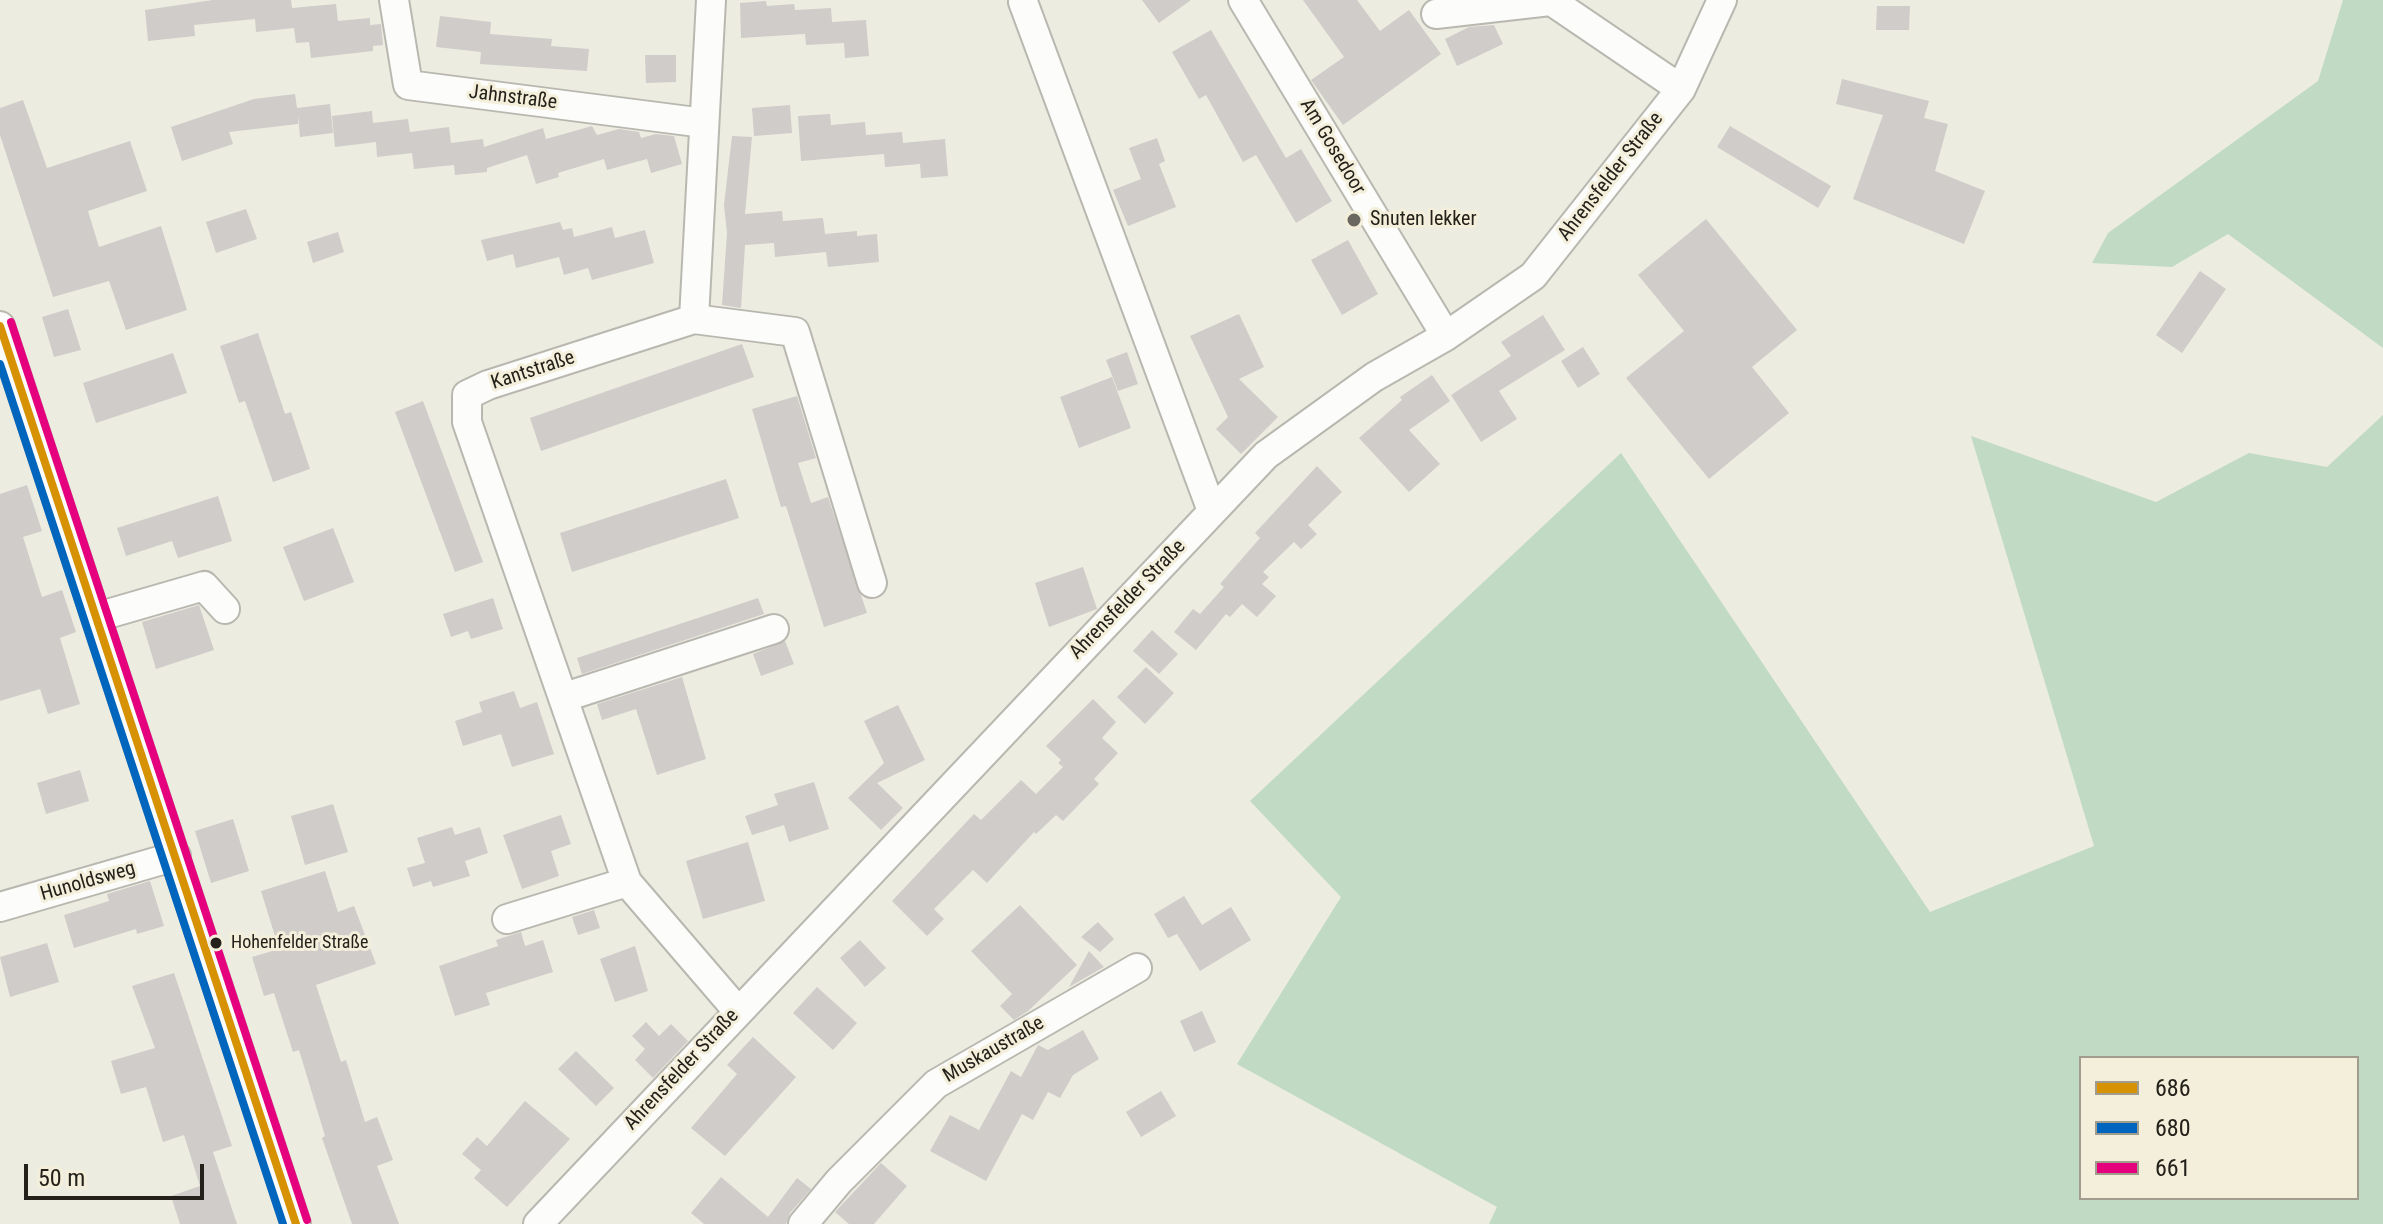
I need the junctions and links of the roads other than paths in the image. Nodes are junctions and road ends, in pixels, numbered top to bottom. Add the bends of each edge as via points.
1 (711, 0) edge
2 (1243, 0) edge
3 (1550, 0) edge
4 (1722, 0) edge
5 (386, 2) edge
6 (1023, 2) edge
7 (1436, 14) dead end
8 (1681, 89) junction
9 (704, 123) junction
10 (694, 319) junction
11 (0, 326) edge
12 (1446, 336) junction
13 (1212, 511) junction
14 (872, 583) dead end
15 (225, 609) dead end
16 (97, 617) junction
17 (774, 629) dead end
18 (565, 697) junction
19 (176, 856) junction
20 (627, 882) junction
21 (0, 907) edge
22 (507, 919) dead end
23 (1137, 968) dead end
24 (737, 1010) junction
25 (296, 1224) edge
26 (538, 1224) edge
27 (803, 1224) edge

1 - 9 street
2 - 12 street, Am Gosedoor
3 - 7 street
3 - 8 street
4 - 8 street, Ahrensfelder Straße
5 - 9 street, Jahnstraße via 408,85
6 - 13 street
8 - 12 street, Ahrensfelder Straße via 1533,276
9 - 10 street
10 - 14 street via 795,332
10 - 18 street, Kantstraße via 467,395 467,422
11 - 16 street
12 - 13 street, Ahrensfelder Straße via 1374,377 1266,455
13 - 24 street, Ahrensfelder Straße
15 - 16 street via 204,586
16 - 19 street
17 - 18 street
18 - 20 street, Kantstraße
19 - 21 street, Hunoldsweg
19 - 25 street
20 - 22 street
20 - 24 street, Kantstraße
23 - 27 street, Muskaustraße via 936,1084
24 - 26 street, Ahrensfelder Straße

